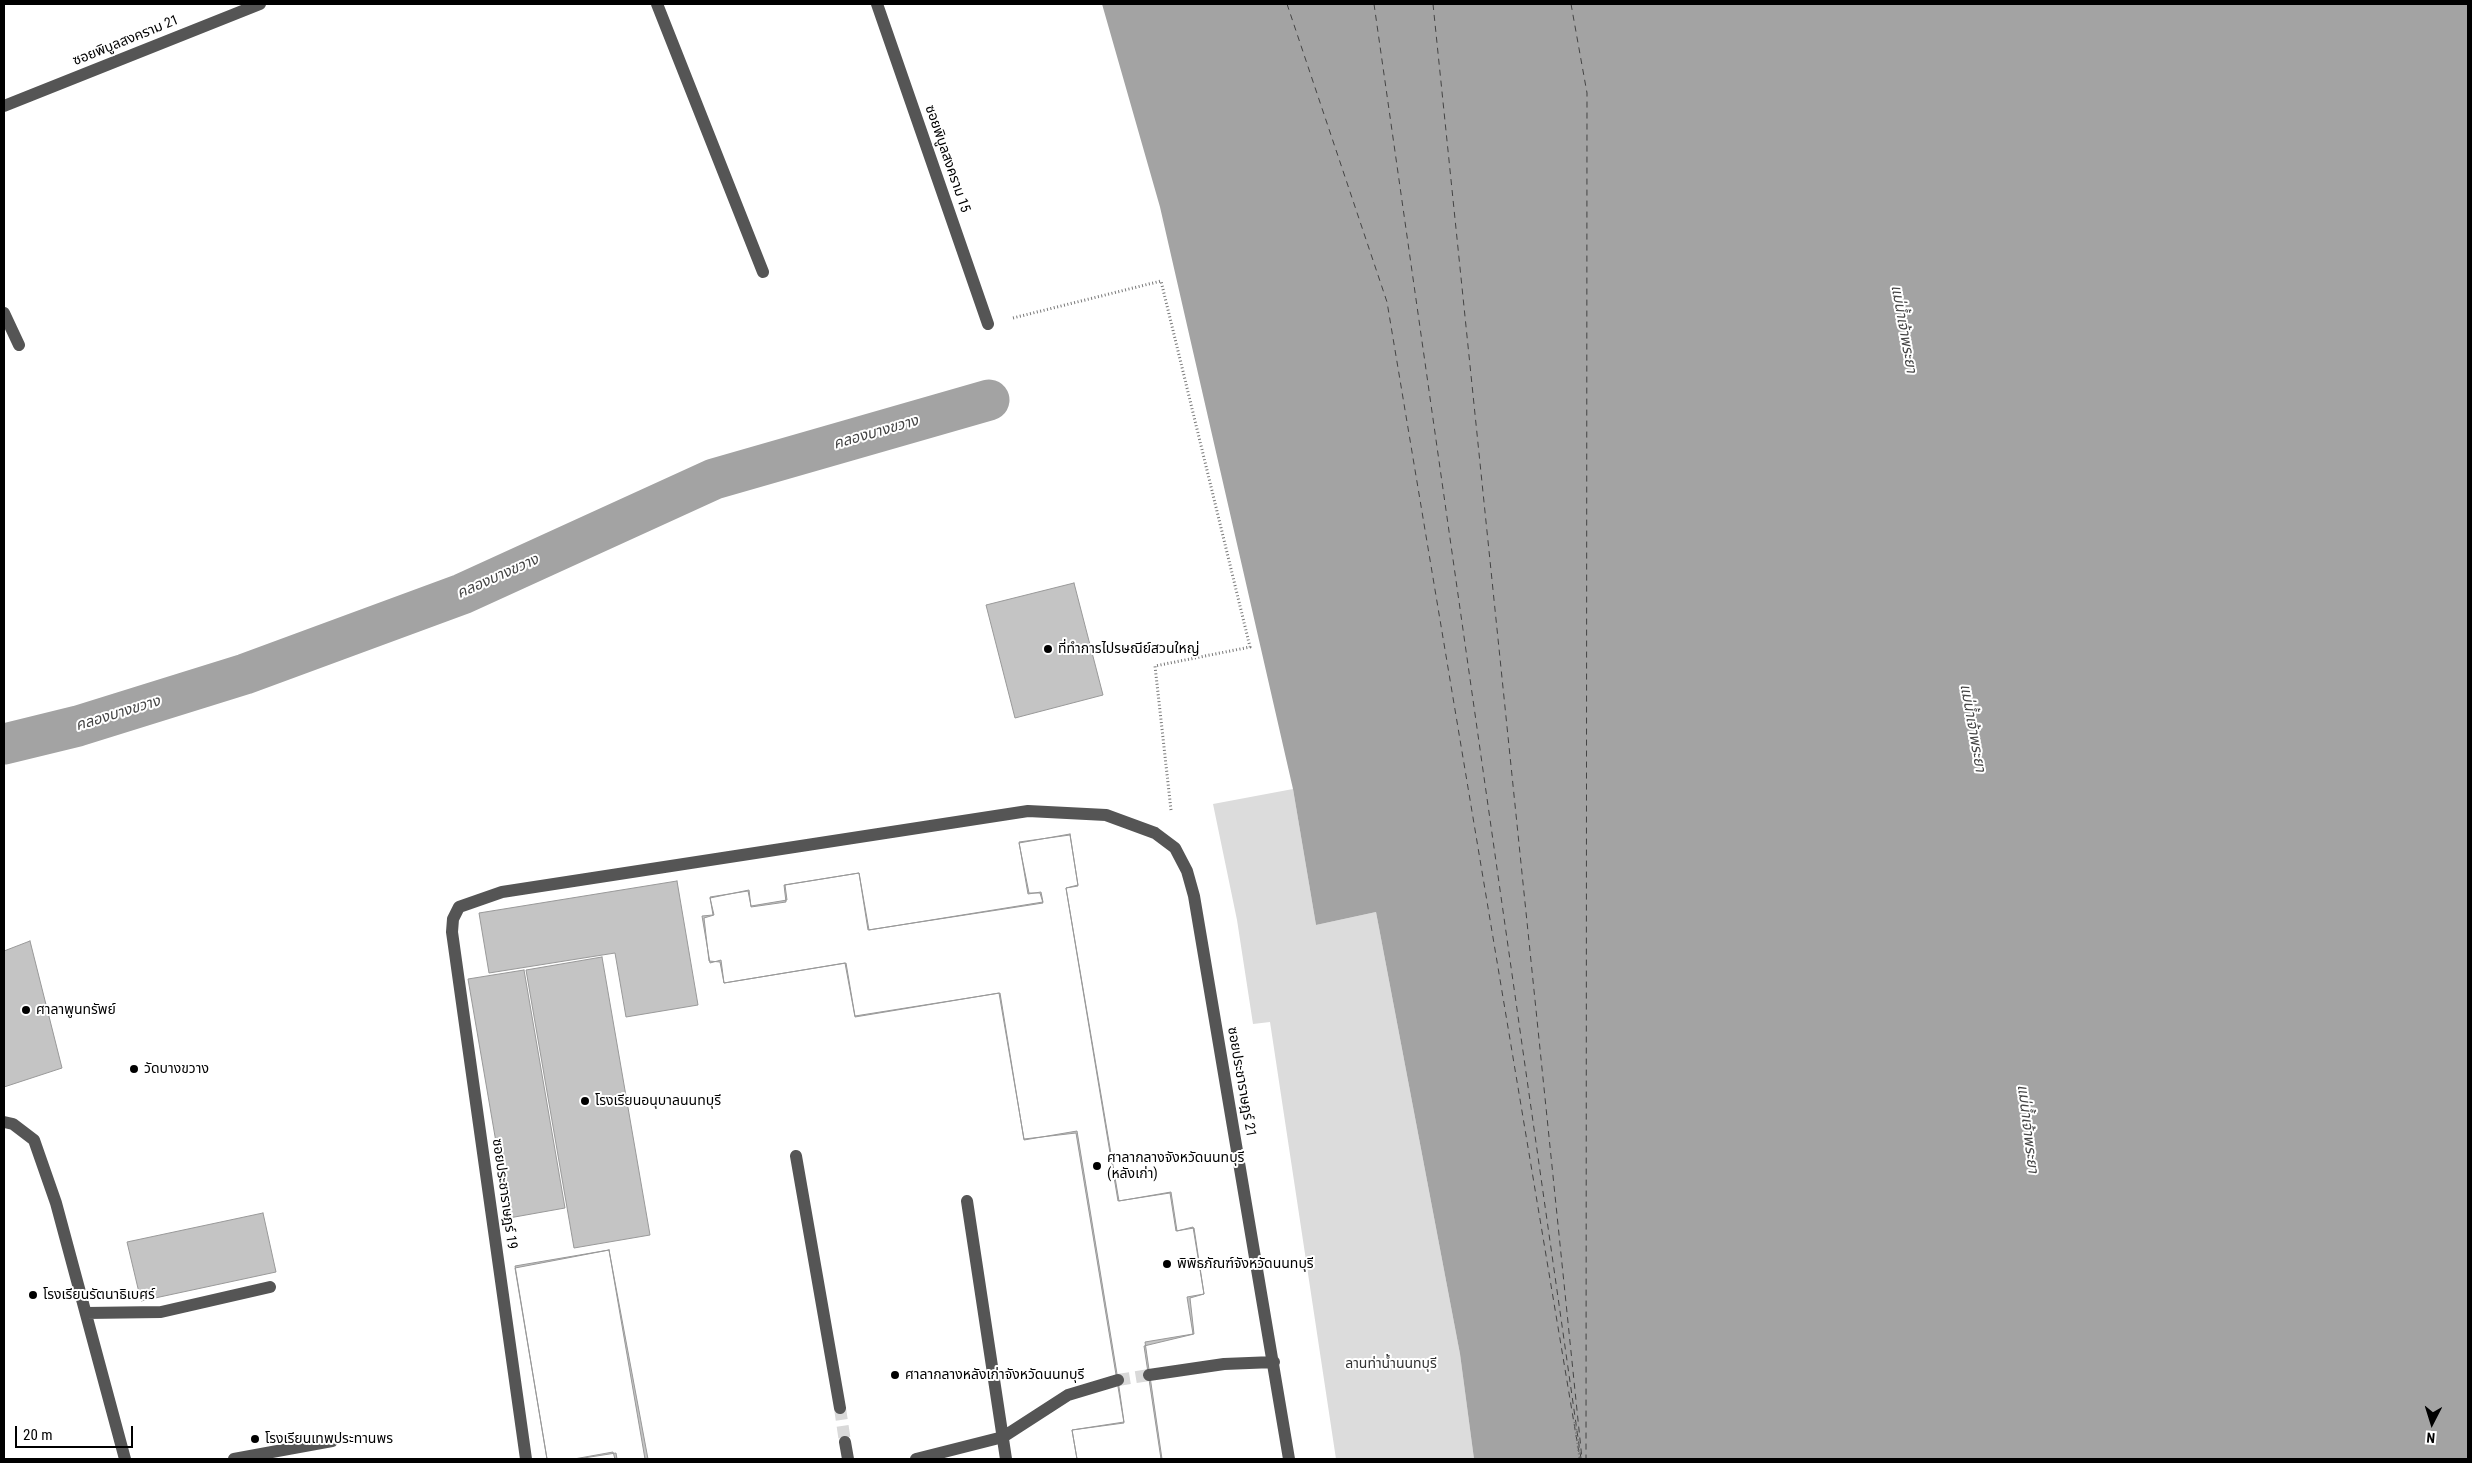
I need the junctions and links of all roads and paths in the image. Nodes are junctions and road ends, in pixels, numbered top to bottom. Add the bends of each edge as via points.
1 (260, 4) edge
2 (657, 4) edge
3 (877, 4) edge
4 (4, 106) edge
5 (763, 272) dead end
6 (4, 312) edge
7 (988, 324) joint
8 (19, 345) dead end
9 (1175, 848) junction
10 (452, 932) joint
11 (4, 1122) edge
12 (796, 1156) dead end
13 (967, 1200) dead end
14 (270, 1287) dead end
15 (86, 1313) junction
16 (1274, 1362) junction
17 (1150, 1375) tunnel mouth
18 (1118, 1380) tunnel mouth
19 (840, 1408) tunnel mouth
20 (1575, 1422) dead end
21 (1003, 1438) junction
22 (332, 1440) dead end
23 (845, 1442) tunnel mouth
24 (126, 1459) edge
25 (234, 1459) edge
26 (526, 1459) edge
27 (848, 1459) edge
28 (923, 1459) edge
29 (1006, 1459) edge
30 (1289, 1459) edge
31 (1580, 1459) edge

1 - 4 street, ซอยพิบูลสงคราม 21
2 - 5 street
3 - 7 street, ซอยพิบูลสงคราม 15
6 - 8 street
7 - 9 path via 1160,281 1250,647 1155,666
9 - 10 street, ซอยประชาราษฎร์ 21 via 1155,833 1106,815 1028,811 502,892 459,907 453,918
9 - 16 street, ซอยประชาราษฎร์ 21 via 1194,896
10 - 26 street, ซอยประชาราษฎร์ 19
11 - 15 street via 13,1124 34,1140 56,1203
12 - 19 street
13 - 21 street
14 - 15 street via 161,1312
15 - 24 street
16 - 17 street via 1224,1364
16 - 30 street, ซอยประชาราษฎร์ 21
18 - 21 street via 1068,1395
20 - 31 path
21 - 28 street
21 - 29 street
22 - 25 street
23 - 27 street

